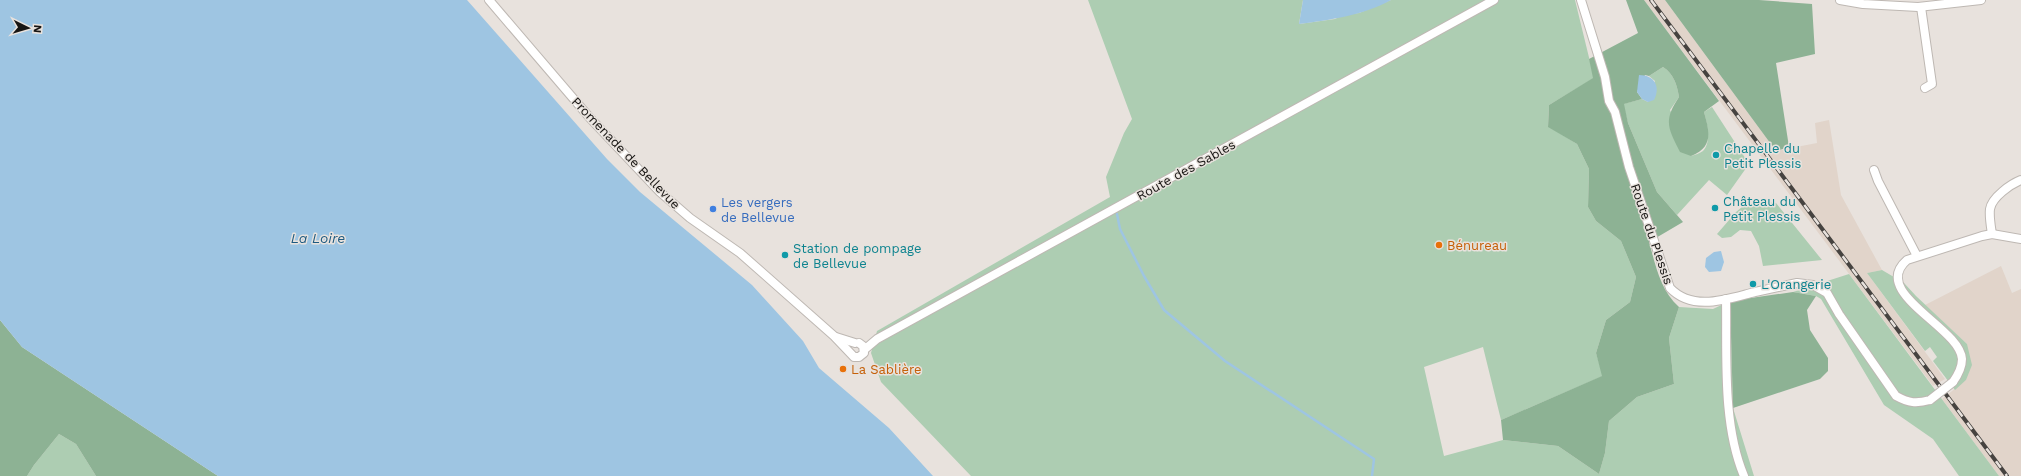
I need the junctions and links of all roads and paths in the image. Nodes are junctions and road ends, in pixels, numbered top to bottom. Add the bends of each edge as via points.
1 (489, 0) edge
2 (1494, 0) edge
3 (1581, 0) edge
4 (1840, 0) edge
5 (1981, 0) edge
6 (1920, 7) junction
7 (1925, 88) dead end
8 (1874, 170) dead end
9 (2021, 180) edge
10 (1992, 234) junction
11 (2021, 239) edge
12 (1917, 256) junction
13 (1726, 299) junction
14 (834, 336) junction
15 (860, 346) junction
16 (850, 351) junction
17 (1744, 476) edge

1 - 14 street, Promenade de Bellevue via 590,118 656,187 690,218 740,253
2 - 15 street, Route des Sables
3 - 13 street, Route du Plessis via 1605,76 1609,101 1615,112 1629,167 1670,288 1677,295 1690,300 1709,302
4 - 6 street
5 - 6 street
6 - 7 street via 1932,84
8 - 12 street
9 - 10 street via 2000,194 1990,208
10 - 11 street
10 - 12 street
12 - 13 street, Route du Plessis, bridge via 1900,266 1897,280 1912,302 1955,343 1960,351 1961,366 1953,382 1930,400 1915,404 1896,396 1828,294 1820,288 1797,283
13 - 17 street via 1730,415 1738,462
14 - 15 street, Promenade de Bellevue
14 - 16 street, Promenade de Bellevue
15 - 16 street via 852,346
15 - 16 street via 862,355 853,356

